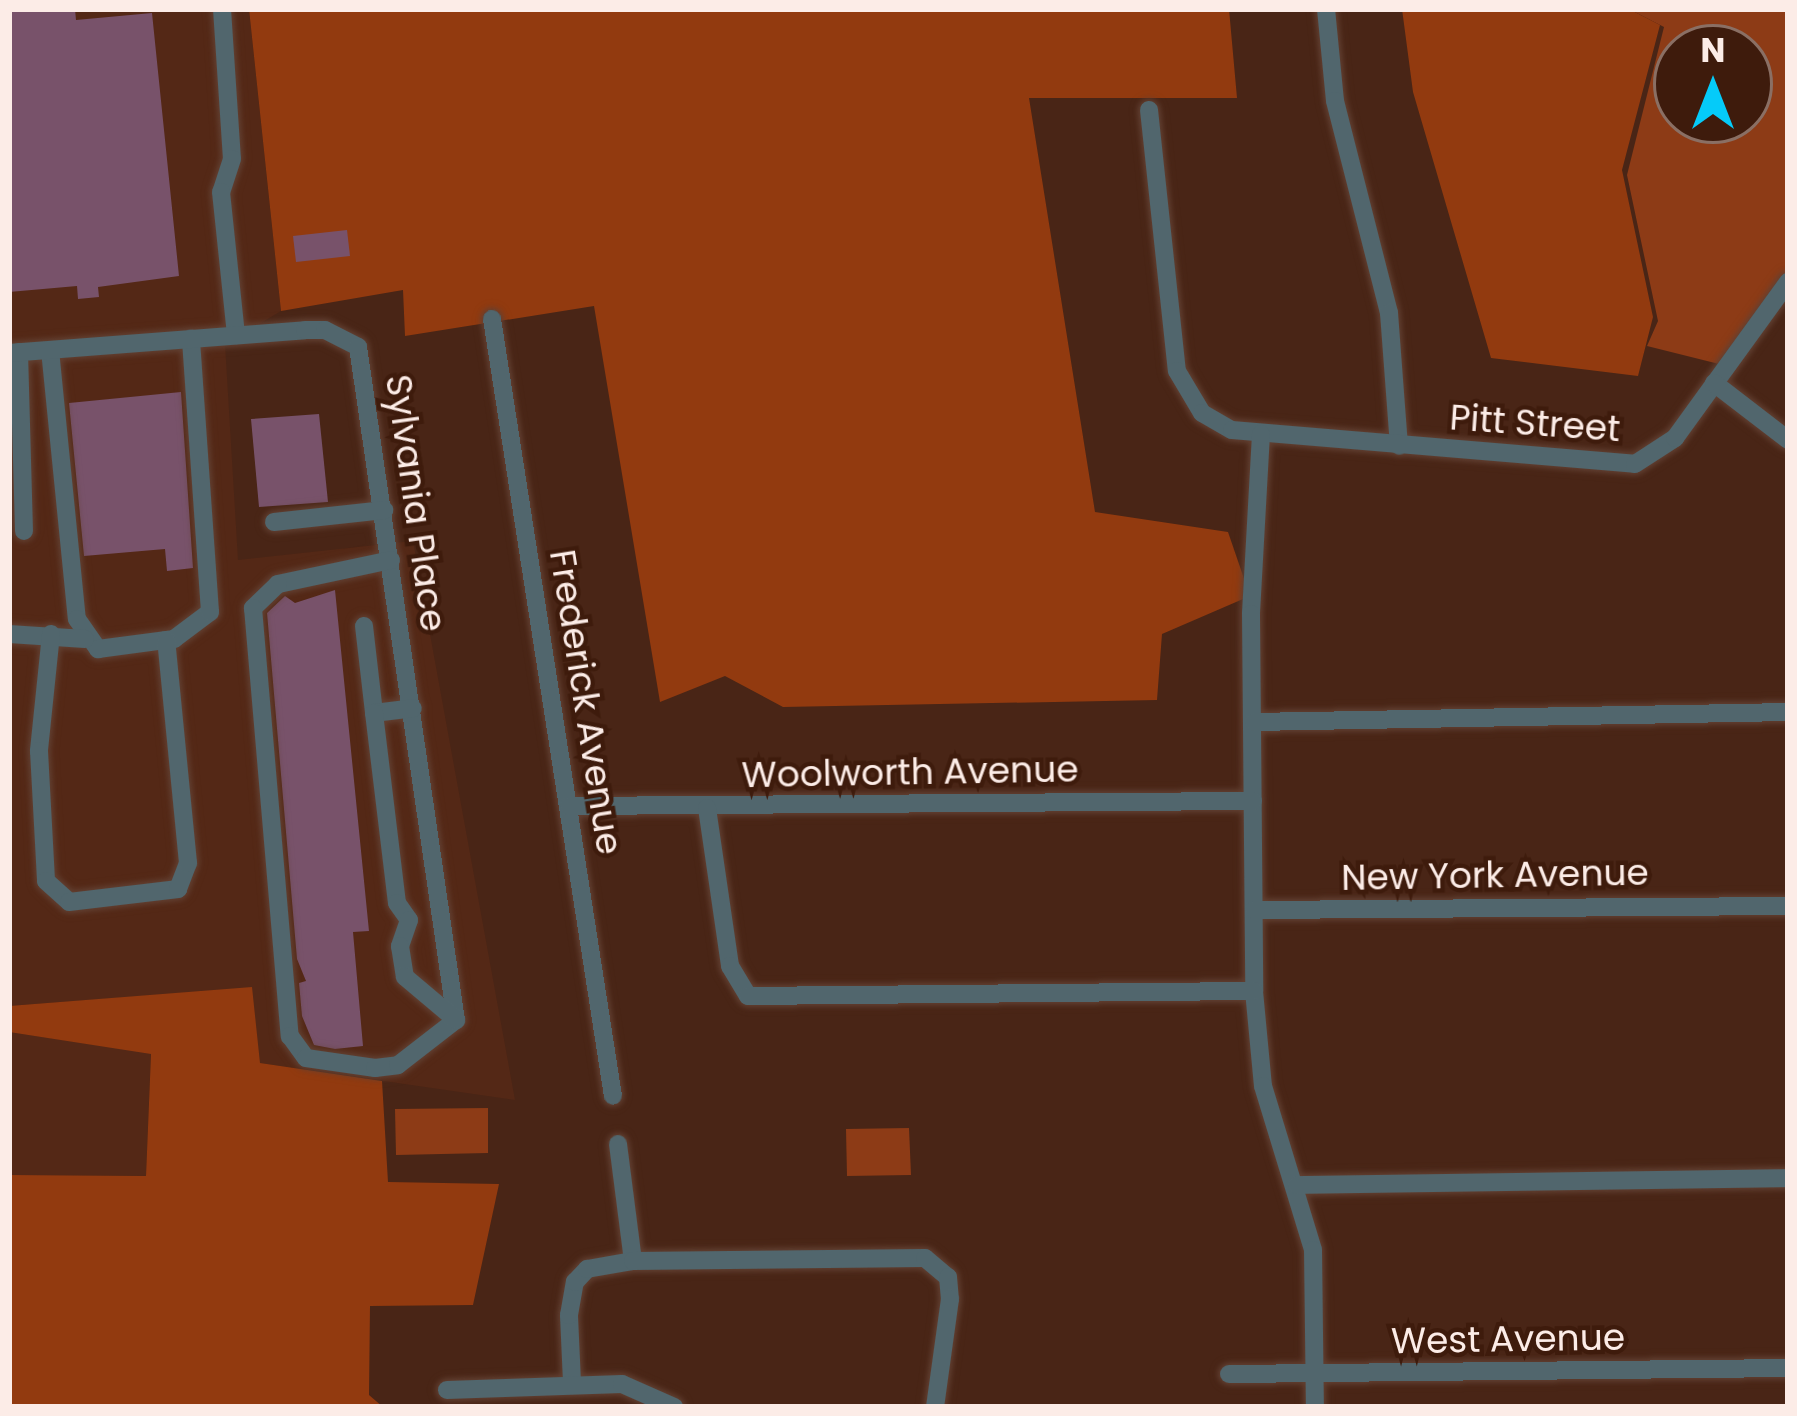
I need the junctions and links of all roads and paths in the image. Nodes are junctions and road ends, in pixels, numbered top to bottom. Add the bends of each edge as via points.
1 (222, 9) edge
2 (1326, 9) edge
3 (1149, 110) dead end
4 (1788, 282) edge
5 (492, 319) dead end
6 (236, 335) junction
7 (191, 339) junction
8 (50, 350) junction
9 (14, 353) edge
10 (1714, 383) junction
11 (1261, 434) junction
12 (1788, 440) edge
13 (1399, 446) junction
14 (384, 510) junction
15 (274, 522) dead end
16 (24, 531) dead end
17 (391, 560) junction
18 (364, 626) dead end
19 (9, 634) edge
20 (51, 634) junction
21 (85, 639) junction
22 (166, 640) junction
23 (413, 708) junction
24 (374, 712) junction
25 (1788, 712) edge
26 (1254, 722) junction
27 (1252, 801) junction
28 (569, 806) junction
29 (707, 808) junction
30 (428, 816) junction
31 (387, 821) junction
32 (1788, 906) edge
33 (1254, 910) junction
34 (1254, 991) junction
35 (456, 1020) junction
36 (613, 1096) dead end
37 (618, 1144) dead end
38 (1788, 1178) edge
39 (1297, 1185) junction
40 (633, 1261) junction
41 (1788, 1368) edge
42 (1229, 1374) dead end
43 (1314, 1374) junction
44 (572, 1382) junction
45 (447, 1390) dead end
46 (674, 1407) edge
47 (935, 1407) edge
48 (1315, 1407) edge

1 - 6 street via 232,159 221,192
2 - 13 street via 1335,101 1389,313
3 - 11 street, Pitt Street via 1183,386 1216,423
4 - 10 street, Pitt Street
5 - 28 street, Frederick Avenue
6 - 7 street, Sylvania Place
6 - 14 street, Sylvania Place via 325,330 358,347
7 - 8 street, Sylvania Place
7 - 22 street via 209,612
8 - 9 street, Sylvania Place
8 - 21 street
9 - 16 street
10 - 12 street
10 - 13 street, Pitt Street via 1663,452 1635,464
11 - 13 street, Pitt Street
11 - 26 street
14 - 15 street
14 - 17 street, Sylvania Place
17 - 23 street, Sylvania Place
17 - 35 street via 278,584 253,608 290,1036 306,1058 374,1068 398,1065
18 - 24 street
19 - 20 street
20 - 21 street
20 - 22 street via 39,751 46,880 69,902 178,889 188,863
21 - 22 street via 98,649
23 - 24 street
23 - 30 street, Sylvania Place
24 - 31 street
25 - 26 street
26 - 27 street
27 - 29 street, Woolworth Avenue
27 - 33 street
28 - 29 street, Woolworth Avenue
28 - 36 street, Frederick Avenue
29 - 34 street via 730,966 748,996
30 - 31 street
30 - 35 street, Sylvania Place
31 - 35 street via 397,902 410,920 400,946 405,976
32 - 33 street, New York Avenue
33 - 34 street
34 - 39 street via 1263,1086
37 - 40 street
38 - 39 street
39 - 43 street via 1313,1250
40 - 44 street via 587,1269 575,1282
40 - 47 street via 940,1264 950,1299
41 - 43 street, West Avenue
42 - 43 street, West Avenue
43 - 48 street
44 - 45 street
44 - 46 street via 622,1384

